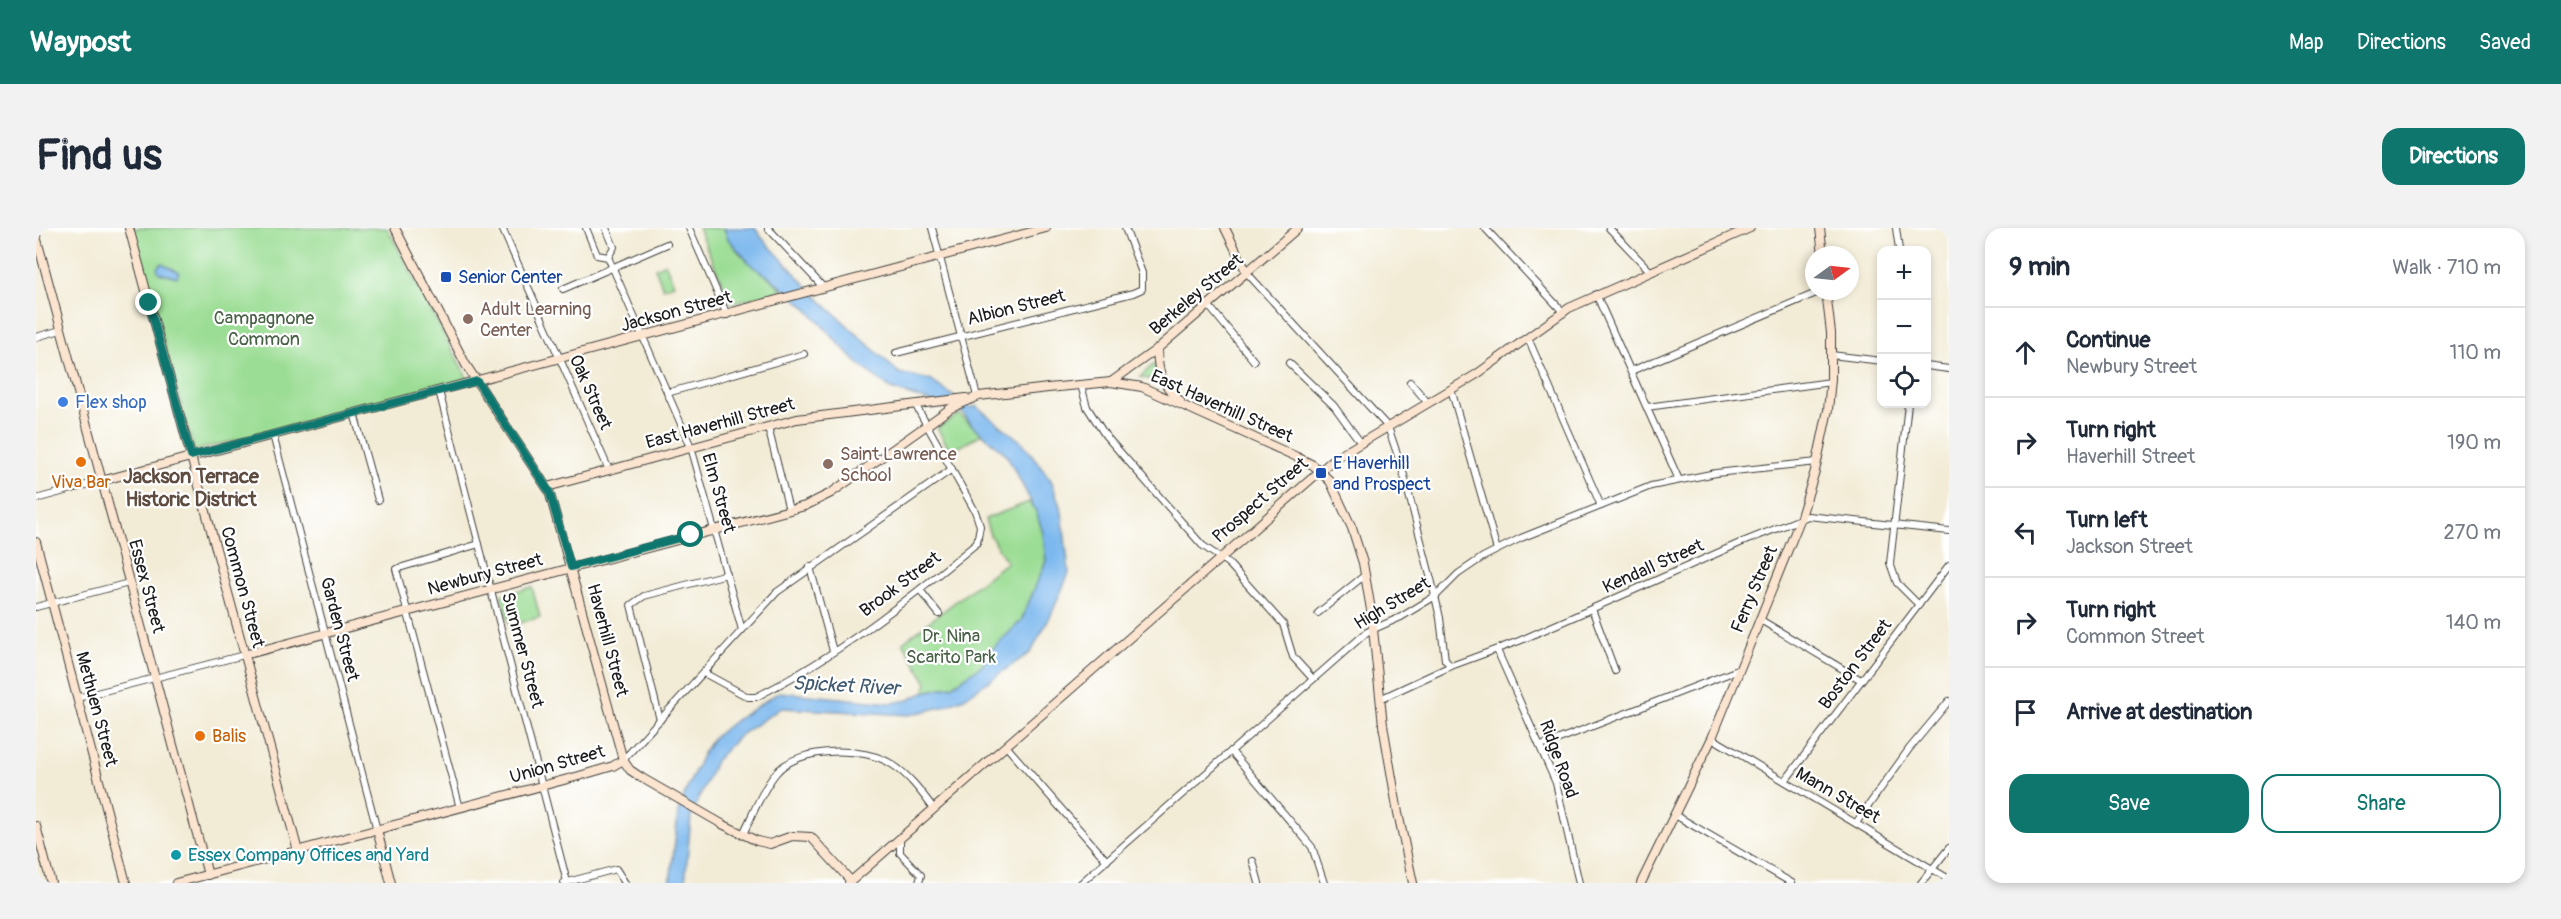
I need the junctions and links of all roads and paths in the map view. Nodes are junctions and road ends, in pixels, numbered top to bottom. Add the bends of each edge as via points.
1 (129, 228) edge
2 (395, 228) edge
3 (502, 228) edge
4 (586, 228) edge
5 (606, 228) edge
6 (689, 228) edge
7 (768, 228) edge
8 (933, 228) edge
9 (1046, 228) edge
10 (1125, 228) edge
11 (1225, 228) edge
12 (1298, 228) edge
13 (1485, 228) edge
14 (1609, 228) edge
15 (1750, 228) edge
16 (1820, 228) edge
17 (1896, 228) edge
18 (1735, 230) edge
19 (36, 236) edge
20 (668, 244) dead end
21 (1822, 246) edge
22 (1898, 246) edge
23 (608, 256) junction
24 (940, 257) junction
25 (613, 268) junction
26 (1650, 271) junction
27 (1247, 273) junction
28 (563, 289) dead end
29 (821, 289) junction
30 (1596, 294) junction
31 (1805, 298) edge
32 (1827, 300) edge
33 (1209, 306) junction
34 (1564, 313) junction
35 (727, 315) junction
36 (61, 330) junction
37 (963, 336) junction
38 (36, 337) edge
39 (642, 338) junction
40 (1528, 338) junction
41 (1157, 348) junction
42 (896, 353) dead end
43 (804, 354) dead end
44 (1831, 355) junction
45 (560, 360) junction
46 (1254, 361) dead end
47 (1877, 361) edge
48 (1290, 363) dead end
49 (1931, 367) edge
50 (1949, 369) edge
51 (1631, 371) junction
52 (477, 381) junction
53 (1111, 382) junction
54 (1410, 382) dead end
55 (1831, 382) junction
56 (1081, 386) junction
57 (1451, 389) junction
58 (439, 391) junction
59 (667, 393) junction
60 (975, 397) junction
61 (1428, 403) junction
62 (919, 404) junction
63 (1182, 404) junction
64 (1647, 407) junction
65 (1908, 408) edge
66 (354, 413) junction
67 (930, 424) junction
68 (768, 427) junction
69 (1388, 427) junction
70 (273, 435) junction
71 (1361, 443) junction
72 (691, 447) junction
73 (191, 456) junction
74 (1817, 462) junction
75 (952, 469) junction
76 (609, 470) junction
77 (1320, 470) junction
78 (1679, 480) junction
79 (101, 481) junction
80 (547, 487) junction
81 (36, 499) edge
82 (378, 500) dead end
83 (1600, 506) junction
84 (789, 510) junction
85 (1800, 520) junction
86 (1894, 524) junction
87 (714, 529) junction
88 (1949, 531) edge
89 (36, 543) edge
90 (479, 544) junction
91 (1497, 550) junction
92 (1219, 558) junction
93 (1949, 566) edge
94 (571, 567) junction
95 (810, 567) junction
96 (727, 574) junction
97 (1365, 575) junction
98 (129, 583) junction
99 (491, 589) junction
100 (920, 590) junction
101 (1435, 596) junction
102 (52, 603) junction
103 (1918, 605) junction
104 (36, 607) edge
105 (1592, 609) junction
106 (408, 612) junction
107 (1318, 613) dead end
108 (939, 614) dead end
109 (1759, 619) junction
110 (1373, 629) junction
111 (742, 630) junction
112 (325, 633) junction
113 (1497, 650) junction
114 (833, 651) junction
115 (244, 655) junction
116 (1451, 666) junction
117 (1738, 670) junction
118 (1615, 671) dead end
119 (704, 673) junction
120 (154, 678) junction
121 (1313, 679) junction
122 (1861, 680) junction
123 (77, 698) junction
124 (1380, 699) junction
125 (1949, 701) edge
126 (660, 720) junction
127 (1712, 738) junction
128 (1006, 746) junction
129 (1541, 746) junction
130 (1231, 751) junction
131 (623, 760) junction
132 (1785, 781) junction
133 (543, 785) junction
134 (460, 808) junction
135 (934, 809) junction
136 (1675, 815) junction
137 (1856, 823) junction
138 (36, 826) edge
139 (377, 830) junction
140 (743, 834) junction
141 (900, 838) junction
142 (1949, 848) edge
143 (298, 851) junction
144 (1107, 861) junction
145 (1253, 861) dead end
146 (1933, 868) junction
147 (208, 875) junction
148 (1949, 879) edge
149 (850, 882) edge
150 (51, 883) edge
151 (126, 883) edge
152 (176, 883) edge
153 (391, 883) edge
154 (565, 883) edge
155 (626, 883) edge
156 (919, 883) edge
157 (1081, 883) edge
158 (1259, 883) edge
159 (1324, 883) edge
160 (1413, 883) edge
161 (1579, 883) edge
162 (1641, 883) edge
163 (1792, 883) edge
164 (1920, 883) edge

1 - 73 main road, Common Street
2 - 52 main road, Haverhill Street
3 - 45 street, Oak Street
4 - 23 street via 597,255
5 - 23 street via 615,247
6 - 35 street
7 - 29 street
8 - 24 street
9 - 24 main road, Jackson Street
10 - 37 street, Albion Street via 1142,273 1142,289
11 - 27 main road
12 - 27 main road, Berkeley Street
13 - 34 street
14 - 26 street
15 - 18 main road, Prospect Street
16 - 21 main road
17 - 22 street
18 - 26 main road, Prospect Street
19 - 36 main road, Essex Street
20 - 25 street
23 - 25 street, Elm Street
24 - 29 main road, Jackson Street
24 - 37 street
25 - 28 street
25 - 39 street, Elm Street
26 - 30 main road, Prospect Street
27 - 33 main road, Berkeley Street
27 - 69 street
29 - 35 main road, Jackson Street
30 - 34 main road, Prospect Street
30 - 51 street
31 - 51 street
32 - 44 main road, Ferry Street
33 - 41 main road, Berkeley Street
33 - 46 street
34 - 40 main road, Prospect Street
35 - 39 main road, Jackson Street
36 - 38 street
36 - 79 main road, Essex Street
37 - 42 street, Albion Street
37 - 60 street
39 - 45 main road, Jackson Street
39 - 59 street, Elm Street
40 - 57 main road, Prospect Street
40 - 83 street
41 - 53 main road, Berkeley Street
41 - 63 main road via 1164,385
43 - 59 street
44 - 47 street
44 - 55 main road, Ferry Street
45 - 52 main road, Jackson Street
45 - 76 street, Oak Street
48 - 71 street via 1334,406
49 - 50 street
51 - 64 street
52 - 58 main road, Jackson Street
52 - 80 main road, Haverhill Street
53 - 56 main road, East Haverhill Street
53 - 63 main road, East Haverhill Street via 1142,387
54 - 61 street
55 - 64 street
55 - 74 main road, Ferry Street
56 - 60 main road, East Haverhill Street
56 - 92 street via 1087,407 1105,435 1202,545
57 - 61 main road, Prospect Street
57 - 91 street
58 - 66 main road, Jackson Street
58 - 90 street, Summer Street
59 - 72 street, Elm Street
60 - 62 main road, East Haverhill Street
60 - 67 main road, Newbury Street
61 - 69 main road, Prospect Street
62 - 67 street, Brook Street
62 - 68 main road, East Haverhill Street via 808,417
63 - 77 main road, East Haverhill Street
64 - 78 street
65 - 86 street
66 - 70 main road, Jackson Street
66 - 82 street
67 - 75 street, Brook Street
67 - 84 main road, Newbury Street via 831,493
68 - 72 main road, East Haverhill Street
68 - 84 street
69 - 71 main road, Prospect Street
69 - 101 street
70 - 73 main road, Jackson Street
70 - 112 street, Garden Street
71 - 77 main road, Prospect Street
72 - 76 main road, East Haverhill Street
72 - 87 street, Elm Street
73 - 79 main road, Jackson Street
73 - 115 main road, Common Street
74 - 78 street, High Street
74 - 85 main road, Ferry Street
75 - 95 street, Union Street
75 - 100 street, Brook Street via 975,511 980,534 977,543
76 - 80 main road, East Haverhill Street
77 - 92 main road, Prospect Street
77 - 97 main road, East Haverhill Street via 1343,506
78 - 83 street, High Street via 1651,486
79 - 81 street, Jackson Street
79 - 98 main road, Essex Street
80 - 94 main road, Haverhill Street
83 - 91 street, High Street
84 - 87 main road, Newbury Street
85 - 86 street, Kendall Street via 1814,515
85 - 105 street, Kendall Street
85 - 109 main road, Ferry Street
86 - 88 street, Kendall Street
86 - 103 street via 1890,563 1897,583
87 - 94 main road, Newbury Street
87 - 96 street, Elm Street
89 - 102 main road, Methuen Street
90 - 99 street, Summer Street
90 - 106 street via 396,569
91 - 101 street, High Street via 1458,574
92 - 121 street via 1229,564 1283,624 1292,654
92 - 128 main road, Prospect Street
93 - 103 street, Boston Street
94 - 99 main road, Newbury Street
94 - 131 main road, Haverhill Street
95 - 111 street, Union Street via 777,592
95 - 114 street
96 - 111 street, Elm Street
96 - 126 street via 644,596 631,605
97 - 107 street
97 - 110 main road, East Haverhill Street
98 - 102 street
98 - 120 main road, Essex Street
99 - 106 main road, Newbury Street
99 - 133 street, Summer Street
100 - 108 street
100 - 114 street, Brook Street
101 - 110 street, High Street
101 - 116 street via 1445,660
102 - 104 street
102 - 123 main road, Methuen Street
103 - 122 street, Boston Street
105 - 113 street, Kendall Street
105 - 118 street
106 - 112 main road, Newbury Street
106 - 134 street
109 - 117 main road, Ferry Street
109 - 122 street
110 - 121 street, High Street
110 - 124 main road, East Haverhill Street
111 - 119 street, Union Street
112 - 115 main road, Newbury Street
112 - 139 street, Garden Street
113 - 116 street, Kendall Street
113 - 129 street, Ridge Road
114 - 119 street, Brook Street via 756,697 748,697
115 - 120 street, Newbury Street
115 - 143 main road, Common Street
116 - 124 street, Kendall Street
117 - 127 main road, Ferry Street
117 - 129 street
119 - 126 street, Union Street
120 - 123 street, Newbury Street
120 - 147 main road, Essex Street
121 - 130 street, High Street
122 - 132 street, Boston Street
123 - 151 main road, Methuen Street
124 - 160 main road, East Haverhill Street
125 - 137 street
126 - 131 street, Union Street
127 - 132 street, Mann Street
127 - 136 main road, Ferry Street
128 - 135 main road, Prospect Street
128 - 144 street
129 - 161 street, Ridge Road via 1556,783
130 - 144 street, High Street
130 - 159 street via 1312,847
131 - 133 main road, Union Street
131 - 140 main road via 630,770
132 - 137 street, Mann Street
133 - 134 main road, Union Street
133 - 154 street, Summer Street
134 - 139 main road, Union Street
135 - 140 street via 910,779 876,756 819,753 788,762 776,773
135 - 141 main road, Prospect Street
136 - 162 main road, Ferry Street
136 - 163 street
137 - 146 street, Mann Street
138 - 150 main road
139 - 143 main road, Union Street
139 - 153 main road
140 - 149 main road via 770,844 792,836 812,837
141 - 149 main road, Prospect Street
141 - 156 street via 900,853 921,875
142 - 146 street
143 - 147 main road, Union Street
144 - 157 street, High Street
145 - 158 street
146 - 148 street, Mann Street
146 - 164 street
147 - 152 main road, Union Street
154 - 155 street via 616,869

